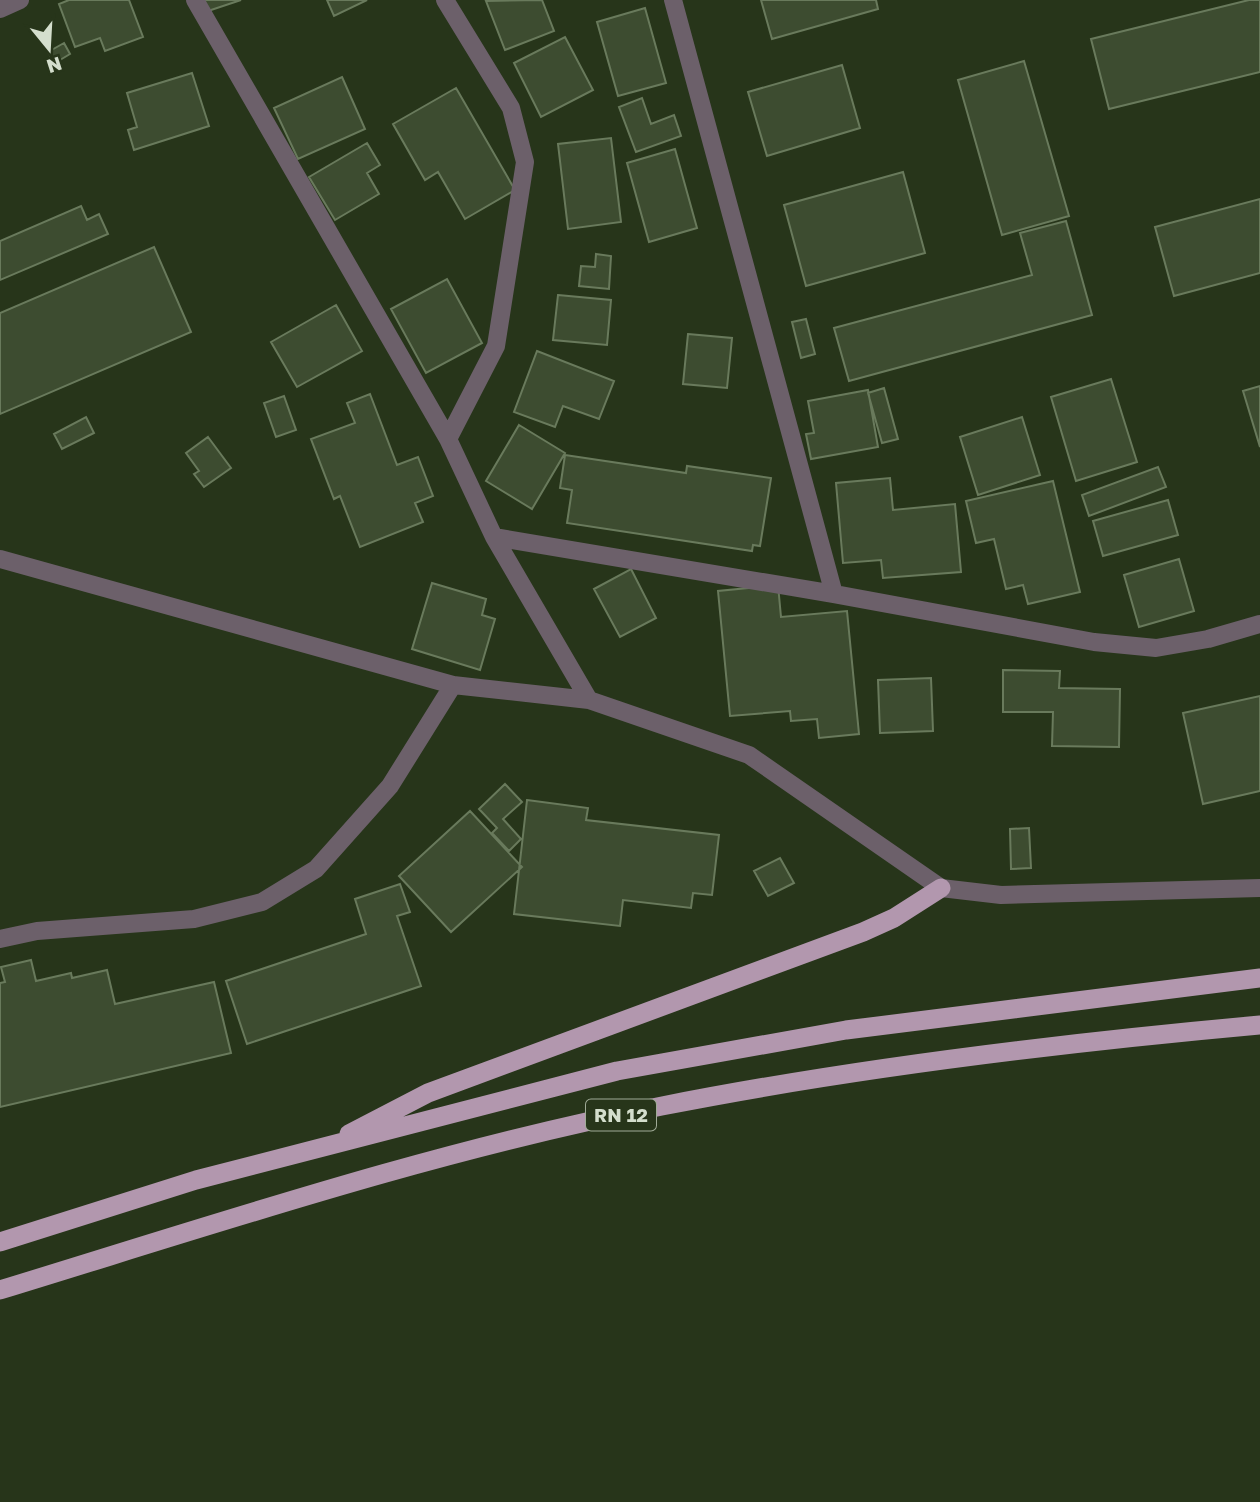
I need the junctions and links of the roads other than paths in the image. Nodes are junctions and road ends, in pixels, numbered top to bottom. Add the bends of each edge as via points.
1 (20, 0) edge
2 (195, 0) edge
3 (446, 0) edge
4 (673, 0) edge
5 (0, 9) edge
6 (448, 439) junction
7 (494, 537) junction
8 (0, 559) edge
9 (834, 594) junction
10 (1260, 624) edge
11 (453, 685) junction
12 (589, 700) junction
13 (941, 888) junction
14 (1260, 888) edge
15 (0, 939) edge
16 (1260, 978) edge
17 (1260, 1025) edge
18 (329, 1146) junction
19 (0, 1242) edge
20 (0, 1290) edge

1 - 5 street
2 - 6 street
3 - 6 street via 511,108 525,162 496,346
4 - 9 street
6 - 7 street
7 - 9 street
7 - 12 street
8 - 11 street
9 - 10 street via 1094,642 1156,648
11 - 12 street
11 - 15 street via 390,786 316,869 262,902 194,919 37,931
12 - 13 street via 750,755
13 - 14 street via 1001,895
13 - 18 highway via 871,929 428,1093
16 - 18 highway, RN 12 via 846,1030 720,1051 526,1092
17 - 20 highway, RN 12 via 977,1055 662,1106 404,1166
18 - 19 highway, RN 12 via 196,1180

